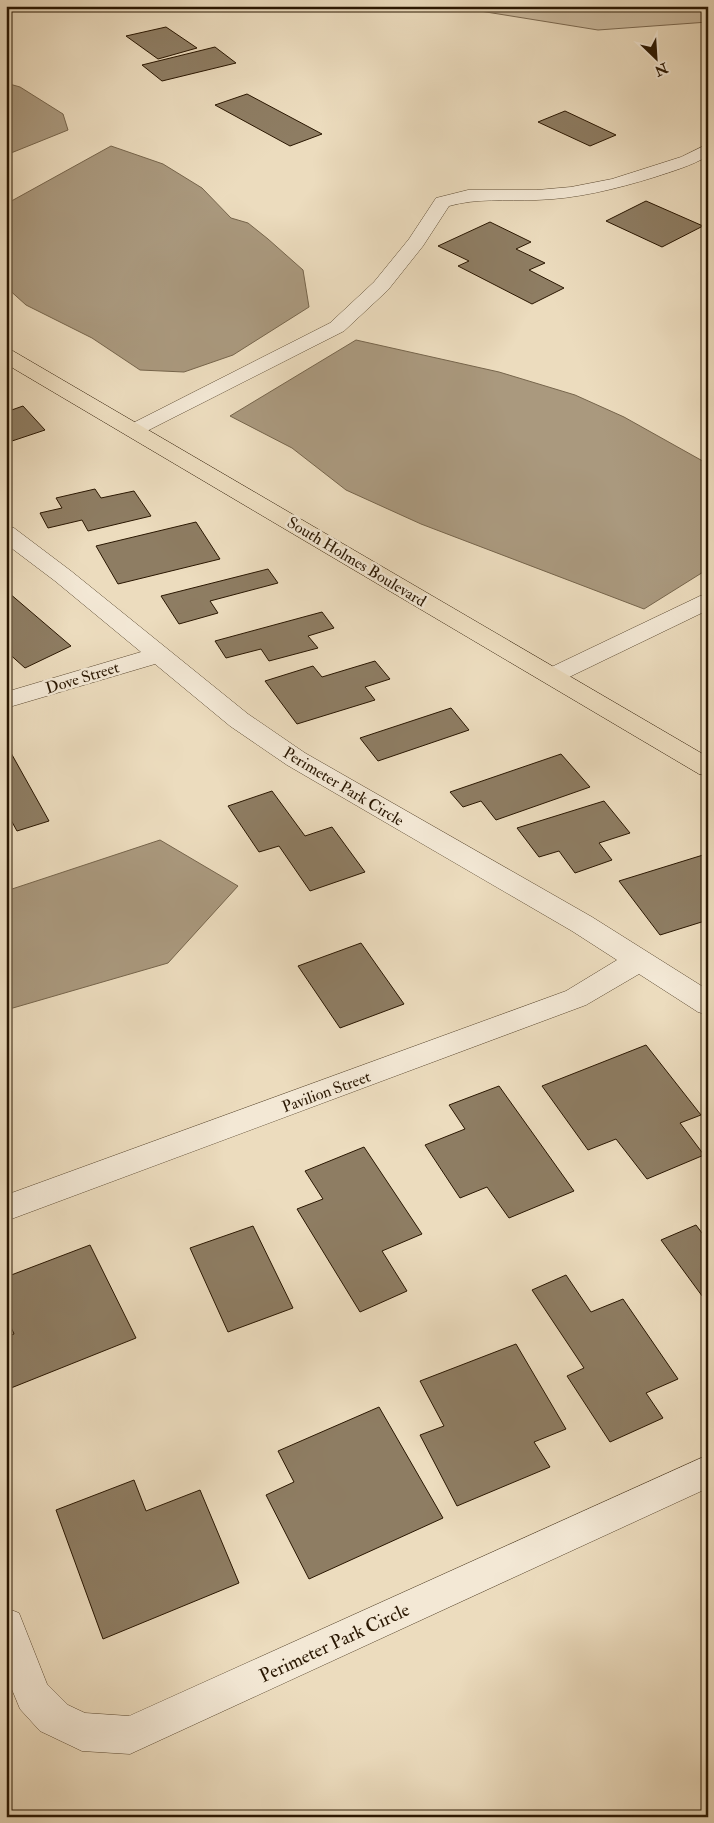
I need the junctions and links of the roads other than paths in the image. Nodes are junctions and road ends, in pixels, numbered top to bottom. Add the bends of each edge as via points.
1 (708, 149) edge
2 (6, 355) edge
3 (134, 430) junction
4 (6, 533) edge
5 (708, 601) edge
6 (158, 655) junction
7 (552, 676) junction
8 (6, 700) edge
9 (708, 768) edge
10 (639, 960) junction
11 (708, 1004) edge
12 (6, 1208) edge
13 (708, 1471) edge
14 (6, 1624) edge

1 - 3 street via 688,161 616,184 545,194 468,195 442,202 381,286 337,327
2 - 3 main road, South Holmes Boulevard
3 - 7 main road, South Holmes Boulevard
4 - 6 street, Perimeter Park Circle via 64,576
5 - 7 street
6 - 8 street, Dove Street
6 - 10 street, Perimeter Park Circle via 239,720 296,759
7 - 9 main road, South Holmes Boulevard
10 - 11 street, Perimeter Park Circle
10 - 12 street, Pavilion Street via 576,998
13 - 14 street, Perimeter Park Circle via 130,1735 82,1732 54,1718 33,1696

